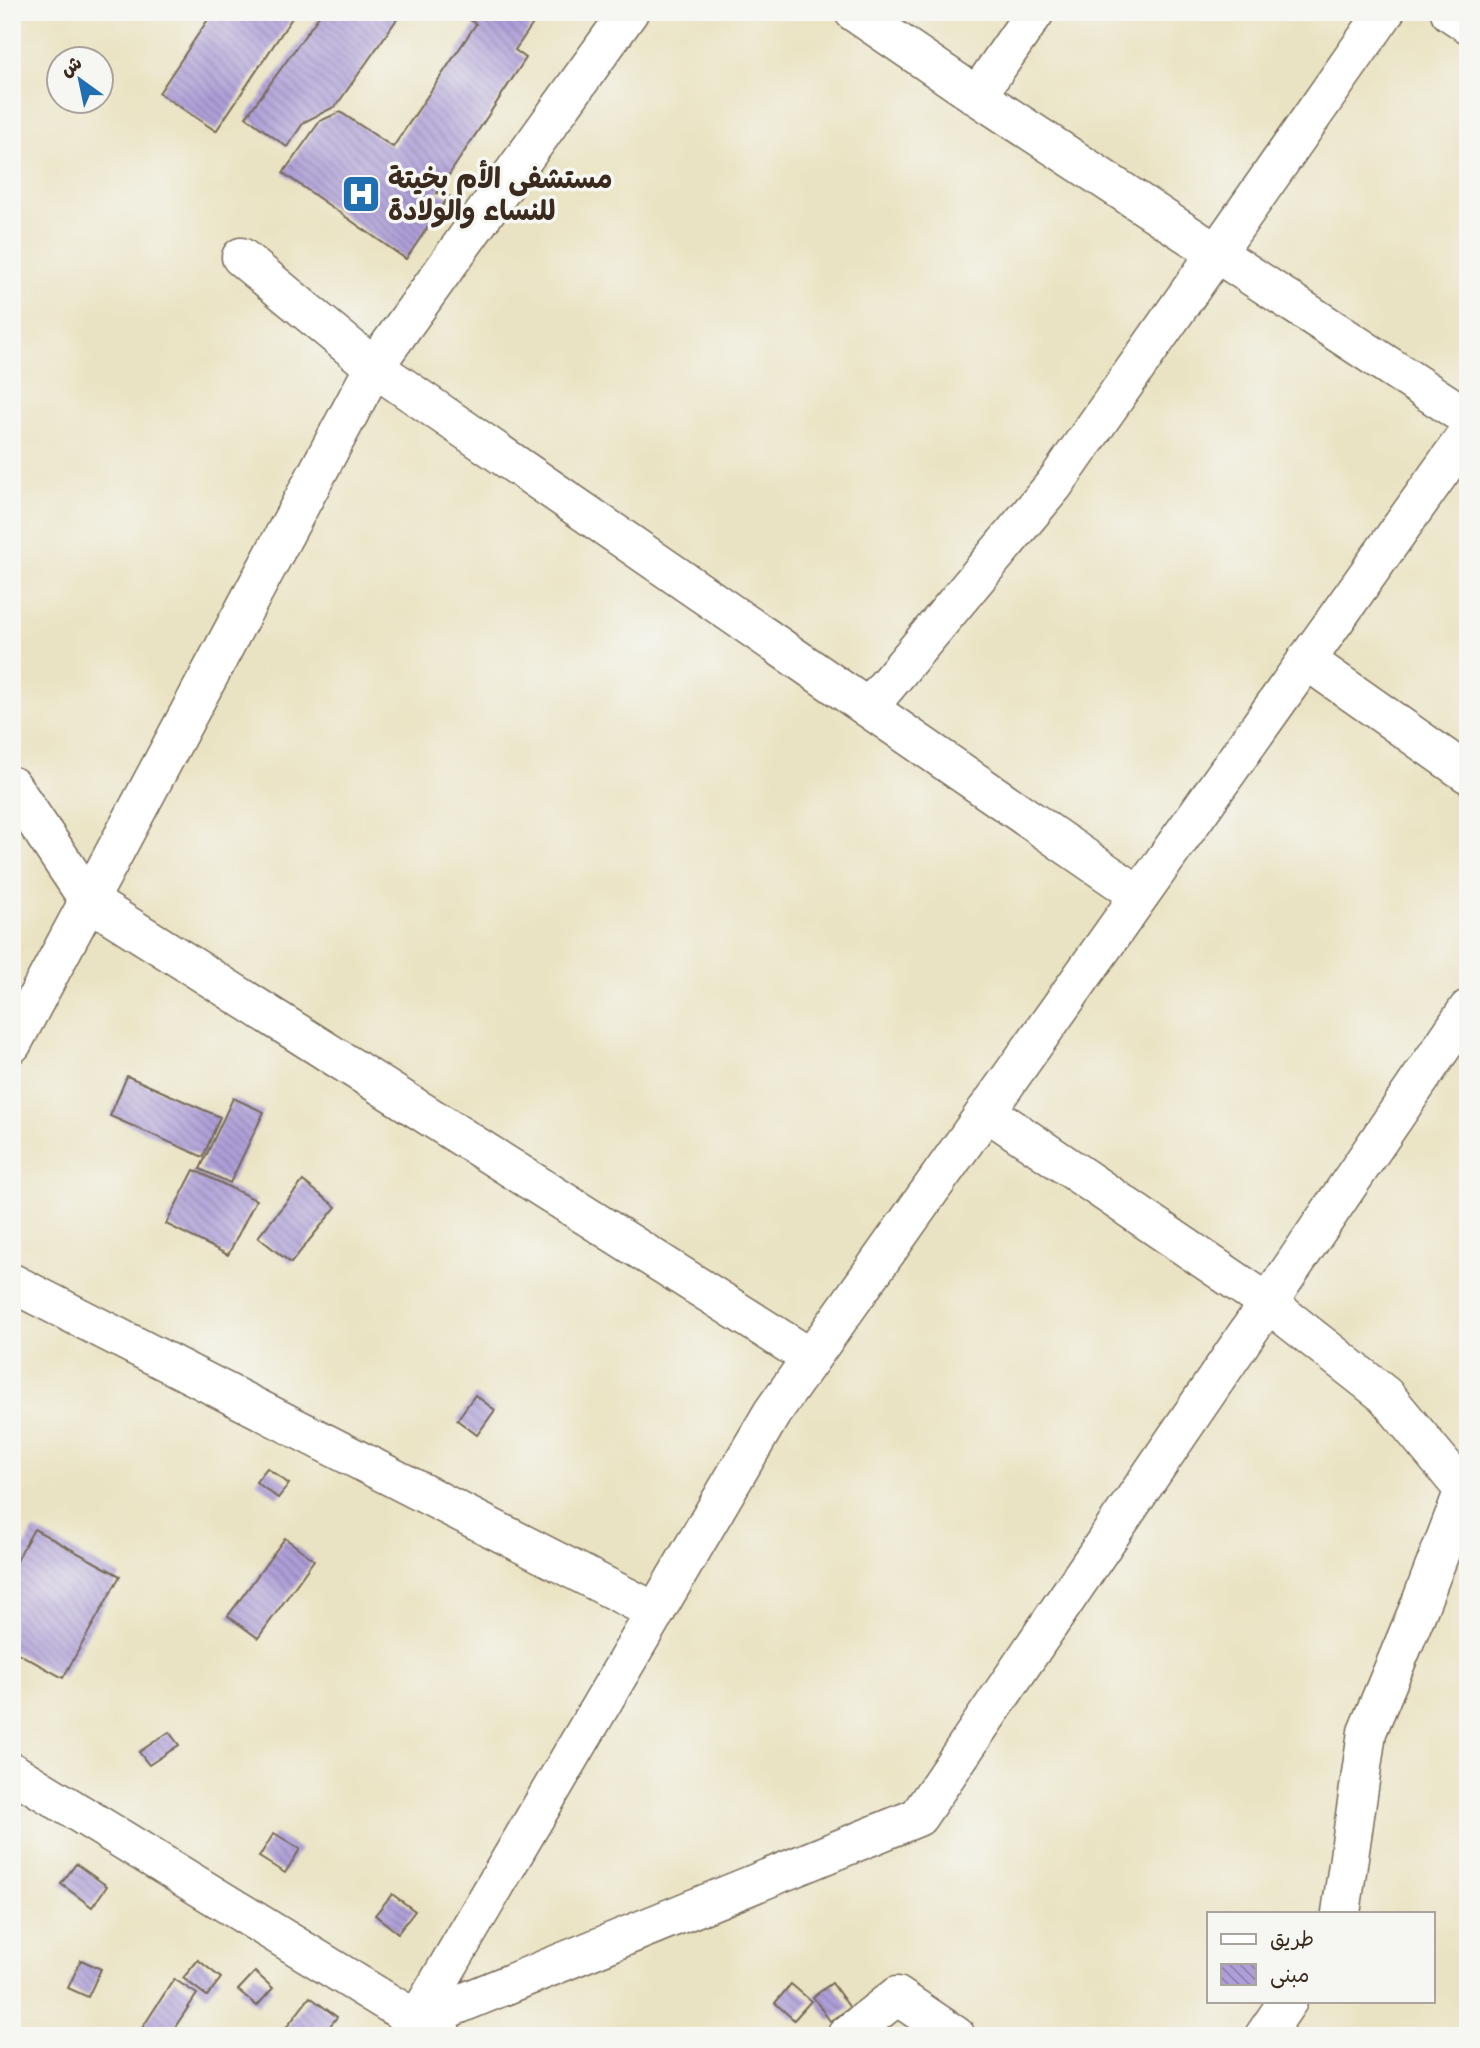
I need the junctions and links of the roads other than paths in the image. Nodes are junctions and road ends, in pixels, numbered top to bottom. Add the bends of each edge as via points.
1 (629, 12) edge
2 (854, 12) edge
3 (1035, 12) edge
4 (1385, 12) edge
5 (1450, 12) edge
6 (1468, 24) edge
7 (976, 96) junction
8 (1216, 253) junction
9 (241, 257) dead end
10 (374, 367) junction
11 (1468, 418) edge
12 (1468, 433) edge
13 (1306, 660) junction
14 (868, 708) junction
15 (1468, 774) edge
16 (12, 786) edge
17 (1139, 895) junction
18 (89, 901) junction
19 (1468, 1009) edge
20 (12, 1044) edge
21 (986, 1111) junction
22 (12, 1283) edge
23 (1268, 1303) junction
24 (811, 1358) junction
25 (1466, 1487) edge
26 (656, 1612) junction
27 (12, 1772) edge
28 (1341, 1912) edge
29 (1287, 2002) edge
30 (425, 2031) edge
31 (846, 2036) edge
32 (956, 2036) edge
33 (1264, 2036) edge

1 - 10 street
2 - 7 street
3 - 7 street
4 - 8 street
5 - 6 street
7 - 8 street
8 - 11 street
8 - 14 street via 1055,485
9 - 10 street
10 - 14 street
10 - 18 street
12 - 13 street
13 - 15 street
13 - 17 street
14 - 17 street
16 - 18 street
17 - 21 street
18 - 20 street
18 - 24 street
19 - 23 street
21 - 23 street
21 - 24 street
22 - 26 street
23 - 25 street via 1385,1395
23 - 30 street via 918,1817
24 - 26 street via 772,1413
25 - 28 street via 1367,1732
26 - 30 street
27 - 30 street
29 - 33 street
31 - 32 street via 897,1996

